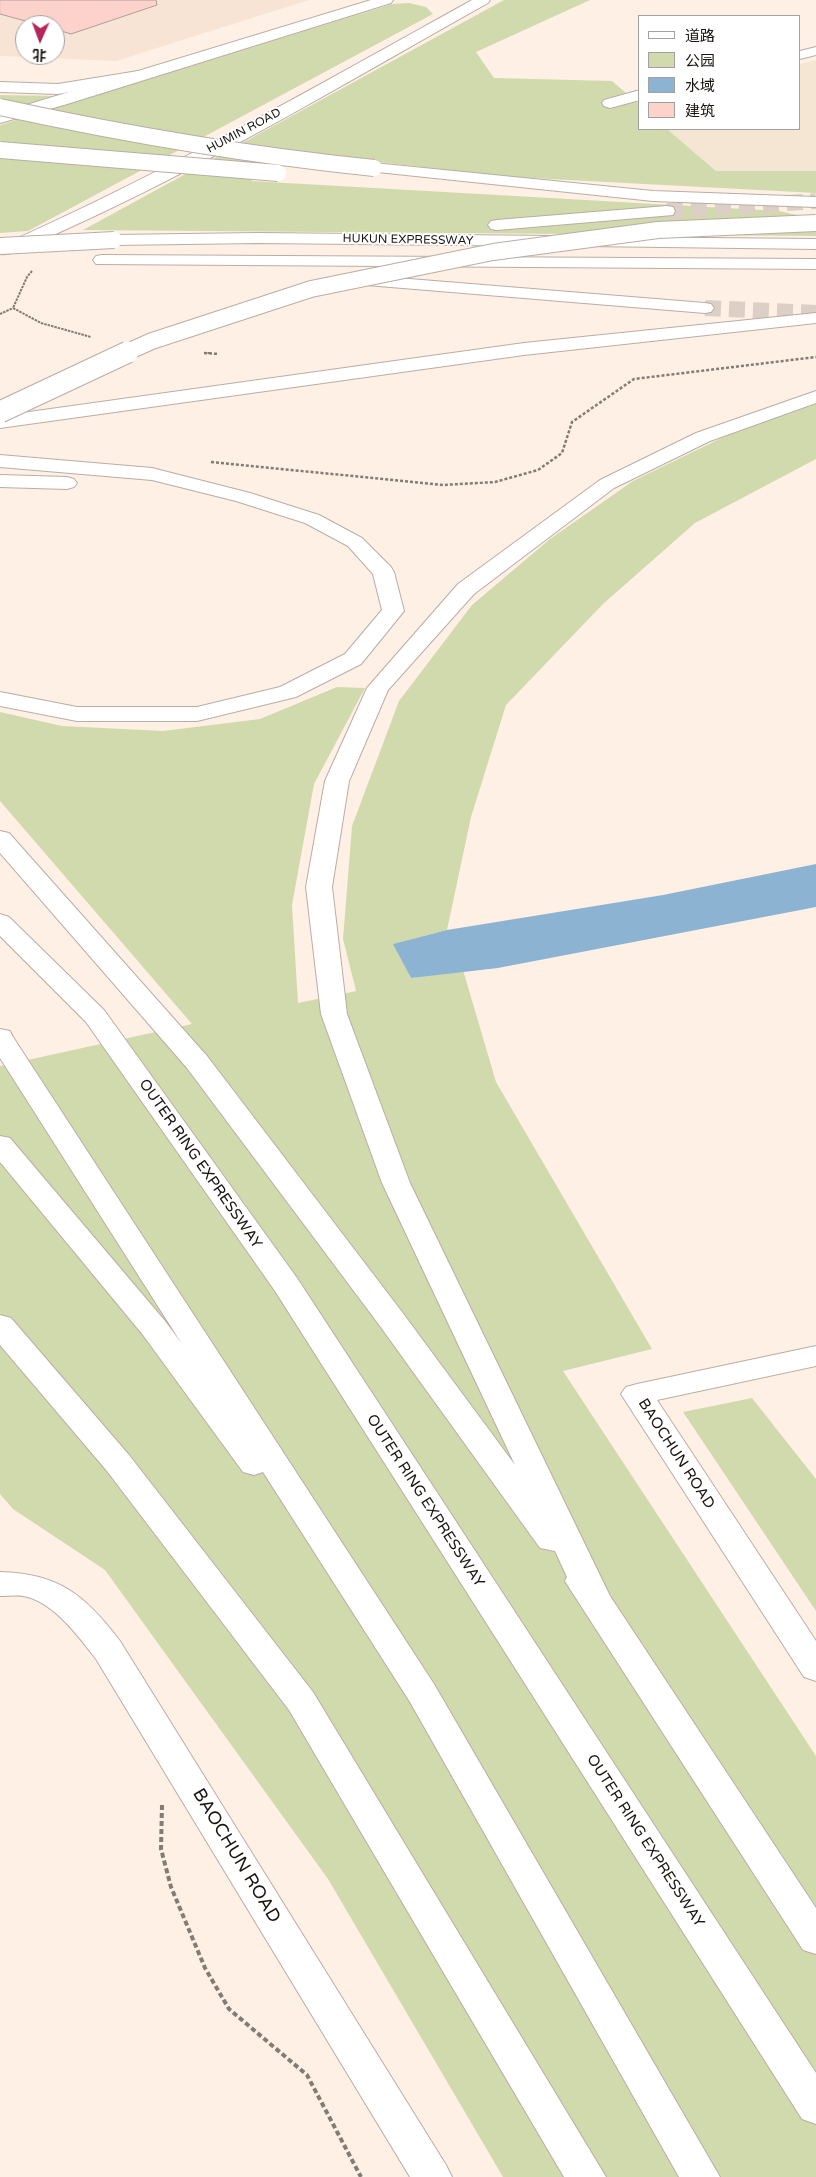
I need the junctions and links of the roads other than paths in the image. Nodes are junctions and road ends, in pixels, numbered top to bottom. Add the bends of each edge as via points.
1 (386, 0) edge
2 (482, 0) edge
3 (816, 51) edge
4 (801, 55) edge
5 (145, 75) junction
6 (0, 87) edge
7 (638, 96) edge
8 (610, 103) dead end
9 (0, 107) edge
10 (0, 118) edge
11 (0, 150) edge
12 (372, 174) junction
13 (816, 202) edge
14 (667, 211) tunnel mouth
15 (816, 223) edge
16 (321, 238) junction
17 (816, 244) edge
18 (0, 246) edge
19 (0, 253) edge
20 (102, 260) junction
21 (83, 261) dead end
22 (0, 264) edge
23 (816, 264) edge
24 (26, 266) road end
25 (705, 308) tunnel mouth
26 (816, 318) edge
27 (524, 349) junction
28 (816, 397) edge
29 (0, 412) edge
30 (0, 422) edge
31 (0, 434) edge
32 (0, 461) edge
33 (0, 481) edge
34 (243, 497) junction
35 (0, 699) edge
36 (0, 838) edge
37 (0, 922) edge
38 (0, 1038) edge
39 (0, 1144) edge
40 (0, 1325) edge
41 (816, 1356) edge
42 (0, 1584) edge
43 (593, 1596) junction
44 (816, 1668) edge
45 (422, 1693) junction
46 (816, 1939) edge
47 (816, 2106) edge
48 (432, 2177) edge
49 (586, 2177) edge
50 (700, 2177) edge

1 - 5 main road
2 - 19 main road, HUMIN ROAD via 86,215
3 - 4 main road
5 - 6 main road via 58,89
5 - 10 main road
7 - 8 main road
9 - 12 main road, bridge via 82,126
11 - 12 main road, bridge via 244,171
12 - 13 main road via 653,196
14 - 16 main road
15 - 29 main road, bridge via 658,230 493,252 311,289 152,341
16 - 17 main road, HUKUN EXPRESSWAY
16 - 18 main road, HUKUN EXPRESSWAY, bridge via 114,240
20 - 21 main road, HUKUN EXPRESSWAY
20 - 23 main road, HUKUN EXPRESSWAY
20 - 25 main road
22 - 24 main road
26 - 27 main road
27 - 30 main road
27 - 31 main road
28 - 43 main road via 703,437 607,484 466,589 378,688 337,781 319,887 334,1014 396,1183
32 - 34 main road via 152,474
33 - 34 main road via 131,485
34 - 35 main road via 312,519 355,542 383,572 393,611 353,659 288,692 197,714 77,714
36 - 43 main road via 198,1062
37 - 47 main road, OUTER RING EXPRESSWAY via 95,1016 286,1285
38 - 45 main road
39 - 45 main road via 154,1328
40 - 49 main road via 118,1463 301,1700
41 - 44 main road, BAOCHUN ROAD via 637,1394
42 - 48 main road, BAOCHUN ROAD via 35,1587 59,1598 76,1611 104,1644
43 - 46 main road
45 - 50 main road

